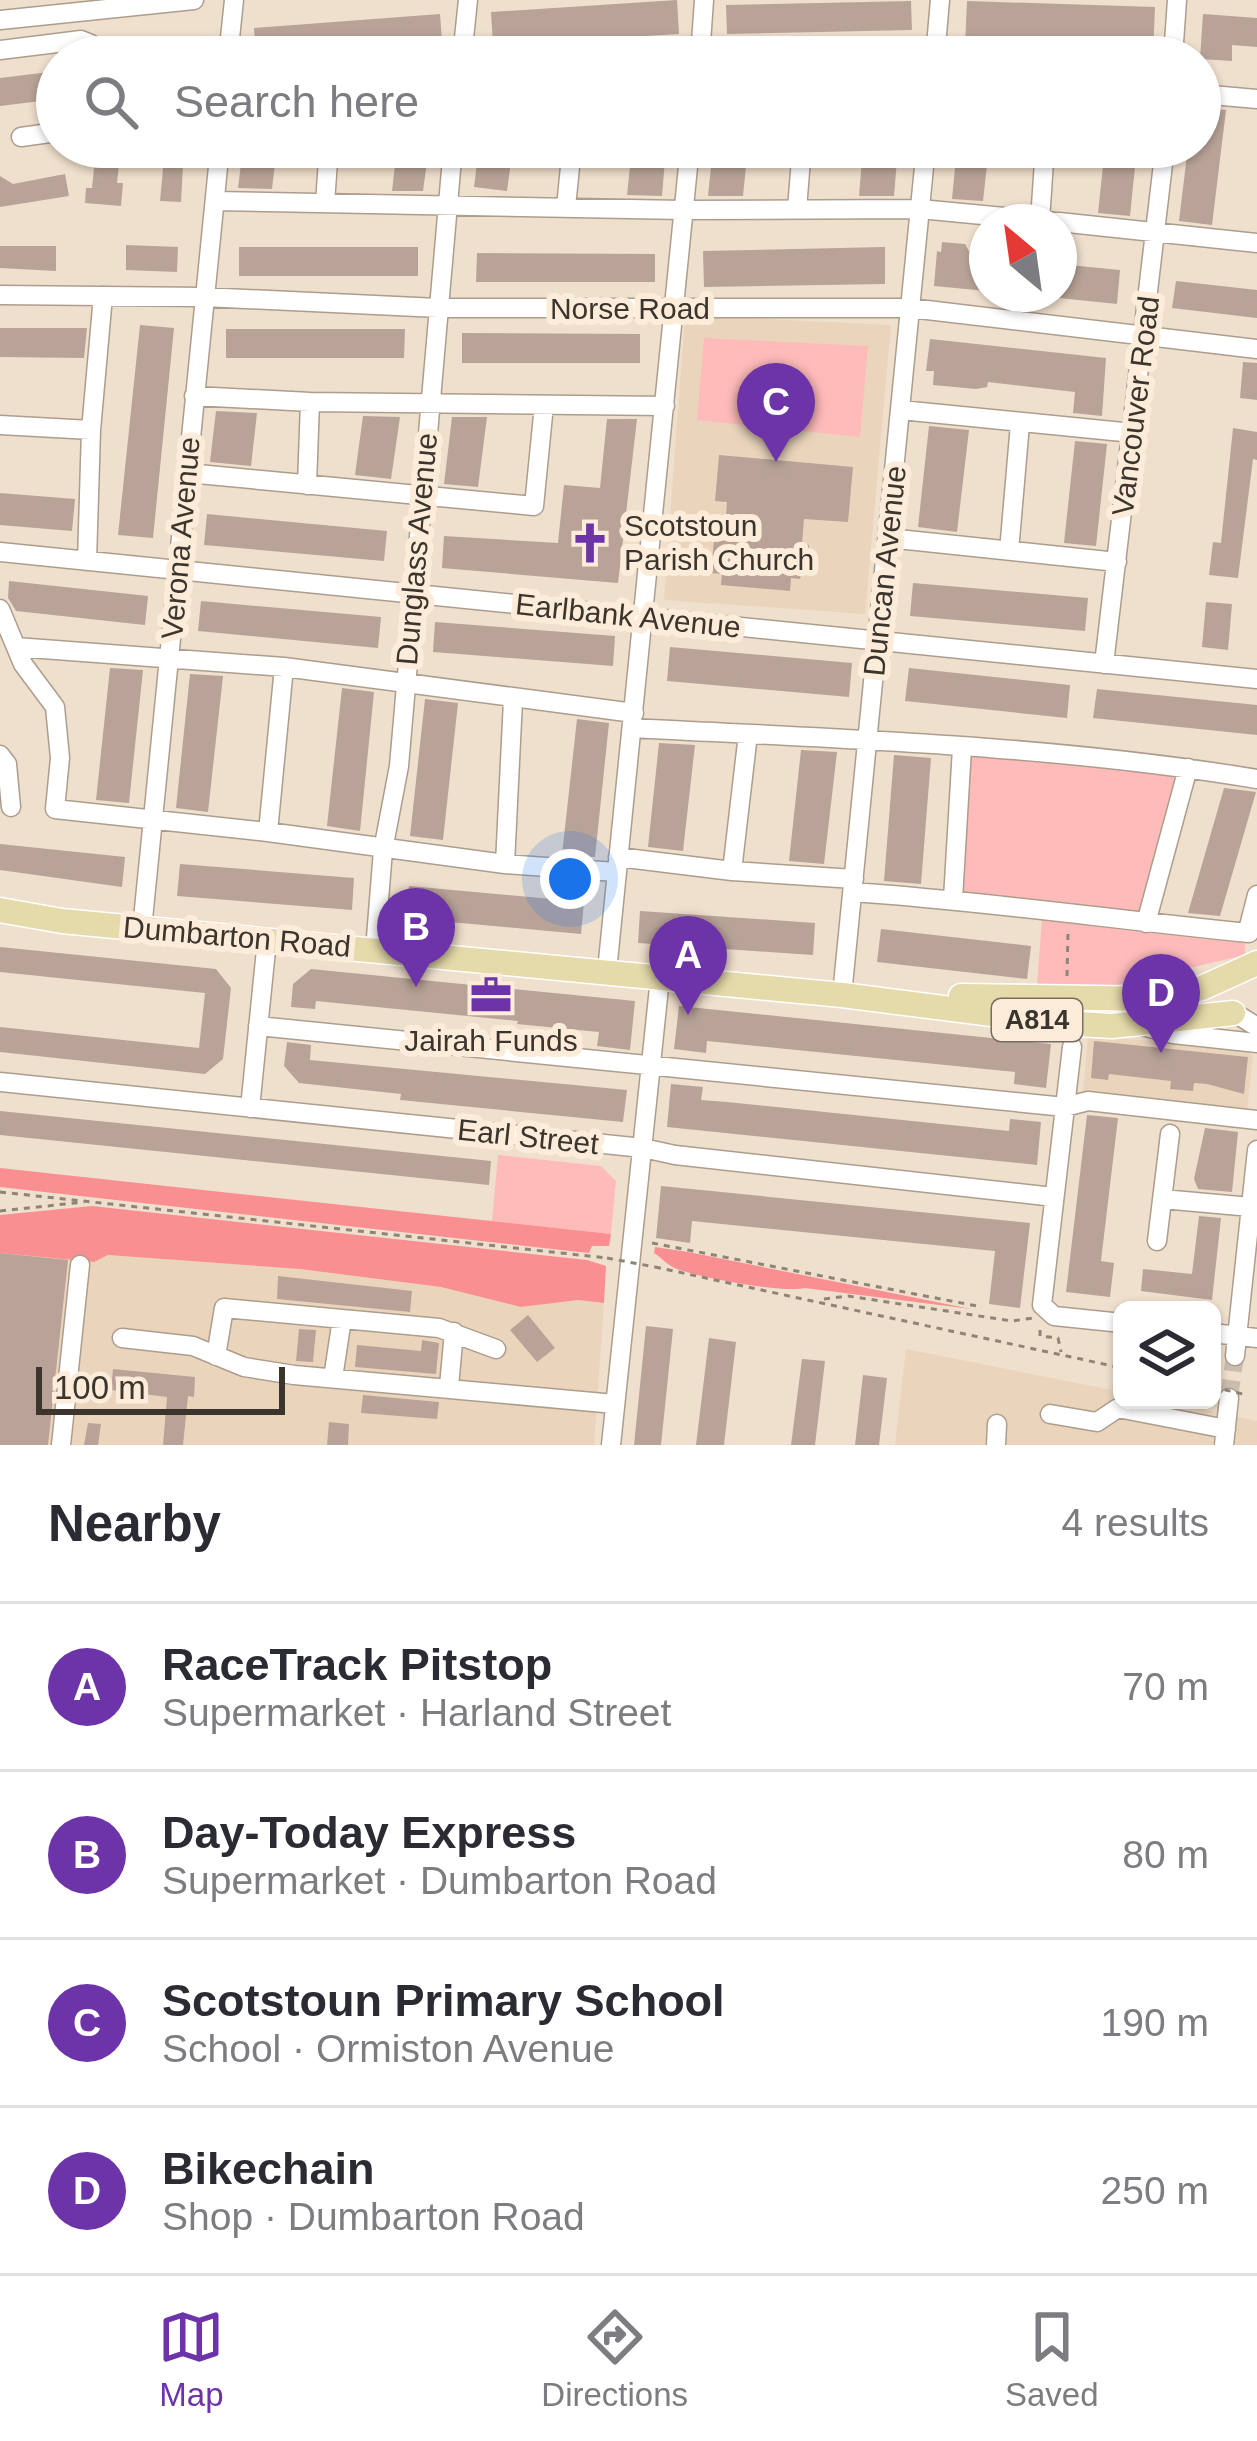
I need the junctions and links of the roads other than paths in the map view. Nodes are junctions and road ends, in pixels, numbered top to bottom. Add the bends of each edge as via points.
1 (194, 0) edge
2 (234, 0) edge
3 (468, 0) edge
4 (704, 0) edge
5 (940, 0) edge
6 (1177, 0) edge
7 (86, 5) edge
8 (0, 20) edge
9 (231, 36) edge
10 (464, 36) edge
11 (701, 36) edge
12 (937, 36) edge
13 (1174, 36) edge
14 (36, 46) edge
15 (0, 50) edge
16 (1221, 96) edge
17 (1257, 99) edge
18 (36, 135) edge
19 (21, 137) dead end
20 (218, 168) edge
21 (328, 168) edge
22 (451, 168) edge
23 (570, 168) edge
24 (688, 168) edge
25 (800, 168) edge
26 (924, 168) edge
27 (1044, 168) edge
28 (1163, 168) edge
29 (214, 201) junction
30 (325, 203) junction
31 (1041, 204) edge
32 (448, 205) junction
33 (566, 208) junction
34 (797, 209) junction
35 (920, 209) junction
36 (683, 210) junction
37 (969, 213) edge
38 (1077, 224) edge
39 (1156, 232) junction
40 (1257, 243) edge
41 (0, 295) edge
42 (103, 296) junction
43 (204, 298) junction
44 (438, 308) junction
45 (910, 308) junction
46 (674, 310) junction
47 (1145, 336) junction
48 (1257, 349) edge
49 (194, 396) junction
50 (310, 402) junction
51 (430, 404) junction
52 (544, 405) junction
53 (665, 406) junction
54 (901, 410) junction
55 (1020, 424) junction
56 (0, 425) edge
57 (91, 430) junction
58 (1132, 433) junction
59 (187, 473) junction
60 (307, 485) junction
61 (422, 496) junction
62 (888, 538) junction
63 (1009, 551) junction
64 (0, 552) edge
65 (87, 561) junction
66 (1117, 562) junction
67 (177, 572) junction
68 (414, 594) junction
69 (0, 609) edge
70 (645, 618) junction
71 (878, 641) junction
72 (16, 647) junction
73 (170, 657) junction
74 (1104, 664) junction
75 (284, 667) junction
76 (1257, 679) edge
77 (406, 685) junction
78 (513, 700) junction
79 (633, 720) junction
80 (748, 734) junction
81 (869, 742) junction
82 (962, 748) junction
83 (0, 755) edge
84 (1188, 767) junction
85 (1257, 779) edge
86 (11, 807) dead end
87 (152, 822) junction
88 (268, 832) junction
89 (382, 850) junction
90 (505, 864) junction
91 (617, 864) junction
92 (732, 871) junction
93 (854, 886) junction
94 (1257, 895) edge
95 (953, 898) junction
96 (0, 910) edge
97 (0, 921) edge
98 (62, 921) junction
99 (1146, 923) junction
100 (142, 928) junction
101 (266, 940) junction
102 (375, 950) junction
103 (607, 971) junction
104 (1246, 971) edge
105 (660, 978) junction
106 (842, 995) junction
107 (1246, 1017) edge
108 (1137, 1024) junction
109 (258, 1026) junction
110 (1257, 1043) edge
111 (1072, 1047) dead end
112 (651, 1065) junction
113 (0, 1082) edge
114 (1065, 1107) junction
115 (250, 1108) junction
116 (1257, 1120) edge
117 (1170, 1133) dead end
118 (643, 1148) junction
119 (1257, 1150) edge
120 (1054, 1196) junction
121 (1162, 1199) junction
122 (1251, 1208) junction
123 (1157, 1241) dead end
124 (80, 1265) dead end
125 (342, 1319) junction
126 (1113, 1322) edge
127 (454, 1332) junction
128 (122, 1337) dead end
129 (1243, 1344) tunnel mouth
130 (496, 1349) dead end
131 (216, 1355) junction
132 (333, 1378) junction
133 (449, 1386) junction
134 (1225, 1392) tunnel mouth
135 (615, 1404) junction
136 (1050, 1414) dead end
137 (997, 1424) dead end
138 (1225, 1437) edge
139 (61, 1445) edge
140 (611, 1445) edge
141 (996, 1445) edge

1 - 7 street
2 - 9 street
3 - 10 street
4 - 11 street
5 - 12 street
6 - 13 street
7 - 8 street
14 - 15 street
16 - 17 street
18 - 19 street
20 - 29 street, Verona Avenue
21 - 30 street
22 - 32 street, Dunglass Avenue
23 - 33 street
24 - 36 street
25 - 34 street
26 - 35 street, Duncan Avenue
27 - 31 street
28 - 39 street, Vancouver Road
29 - 30 street
29 - 43 street, Verona Avenue
30 - 32 street
32 - 33 street
32 - 44 street, Dunglass Avenue
33 - 36 street
34 - 35 street
34 - 36 street
35 - 37 street
35 - 45 street, Duncan Avenue
36 - 46 street
38 - 39 street
39 - 40 street
39 - 47 street, Vancouver Road
41 - 42 street, Norse Road
42 - 43 street, Norse Road
42 - 57 street
43 - 44 street, Norse Road
43 - 49 street, Verona Avenue
44 - 46 street, Norse Road
44 - 51 street, Dunglass Avenue
45 - 46 street, Norse Road
45 - 47 street, Norse Road
45 - 54 street, Duncan Avenue
46 - 53 street
47 - 48 street, Norse Road
47 - 58 street, Vancouver Road
49 - 50 street
49 - 59 street, Verona Avenue
50 - 51 street
50 - 60 street
51 - 52 street
51 - 61 street, Dunglass Avenue
52 - 53 street
52 - 61 street via 534,506
53 - 70 street
54 - 55 street
54 - 62 street, Duncan Avenue
55 - 58 street
55 - 63 street
56 - 57 street
57 - 65 street
58 - 66 street, Vancouver Road
59 - 60 street
59 - 67 street, Verona Avenue
60 - 61 street
61 - 68 street, Dunglass Avenue
62 - 63 street
62 - 71 street, Duncan Avenue
63 - 66 street
64 - 65 street, Earlbank Avenue
65 - 67 street, Earlbank Avenue
66 - 74 street, Vancouver Road
67 - 68 street, Earlbank Avenue
67 - 73 street, Verona Avenue
68 - 70 street, Earlbank Avenue
68 - 77 street, Dunglass Avenue
69 - 72 street
70 - 71 street, Earlbank Avenue
70 - 79 street
71 - 74 street, Earlbank Avenue
71 - 81 street, Duncan Avenue
72 - 73 street
72 - 87 street via 55,707 55,809
73 - 75 street
73 - 87 street, Verona Avenue
74 - 76 street, Earlbank Avenue
75 - 77 street
75 - 88 street
77 - 78 street
77 - 89 street, Dunglass Avenue
78 - 79 street
78 - 90 street
79 - 80 street
79 - 91 street
80 - 81 street
80 - 92 street
81 - 82 street
81 - 93 street, Duncan Avenue
82 - 84 street
82 - 95 street
83 - 86 street
84 - 85 street
84 - 99 street
87 - 88 street
87 - 100 street, Verona Avenue
88 - 89 street
89 - 90 street
89 - 102 street, Dunglass Avenue
90 - 91 street
91 - 92 street
91 - 103 street
92 - 93 street
93 - 95 street
93 - 106 street, Duncan Avenue
94 - 99 street via 1249,930
95 - 99 street
96 - 98 main road, Dumbarton Road
97 - 98 main road, Dumbarton Road / A814
98 - 100 main road, Dumbarton Road / A814
100 - 101 main road, Dumbarton Road / A814
101 - 102 main road, Dumbarton Road / A814
101 - 109 street
102 - 103 main road, Dumbarton Road / A814
103 - 105 main road, Dumbarton Road / A814
104 - 106 main road, Dumbarton Road / A814 via 1150,1000
104 - 107 main road via 1222,993
105 - 106 main road, Dumbarton Road / A814
105 - 112 street
106 - 108 main road, Dumbarton Road / A814 via 1061,1023
107 - 108 main road, Dumbarton Road / A814
108 - 110 street, Dumbarton Road
109 - 112 street
109 - 115 street
111 - 114 street
112 - 114 street
112 - 118 street
113 - 115 street, Earl Street
114 - 116 street via 1088,1101
114 - 120 street
115 - 118 street, Earl Street
117 - 121 street
118 - 120 street, Earl Street
118 - 135 street
119 - 122 street
120 - 126 street via 1043,1317
121 - 122 street
121 - 123 street
122 - 129 street
124 - 139 street
125 - 127 street
125 - 131 street via 224,1308
125 - 132 street
127 - 130 street
127 - 133 street
128 - 131 street
131 - 132 street
132 - 133 street
133 - 135 street
134 - 138 street
135 - 140 street
136 - 138 street via 1097,1422 1118,1408
137 - 141 street

